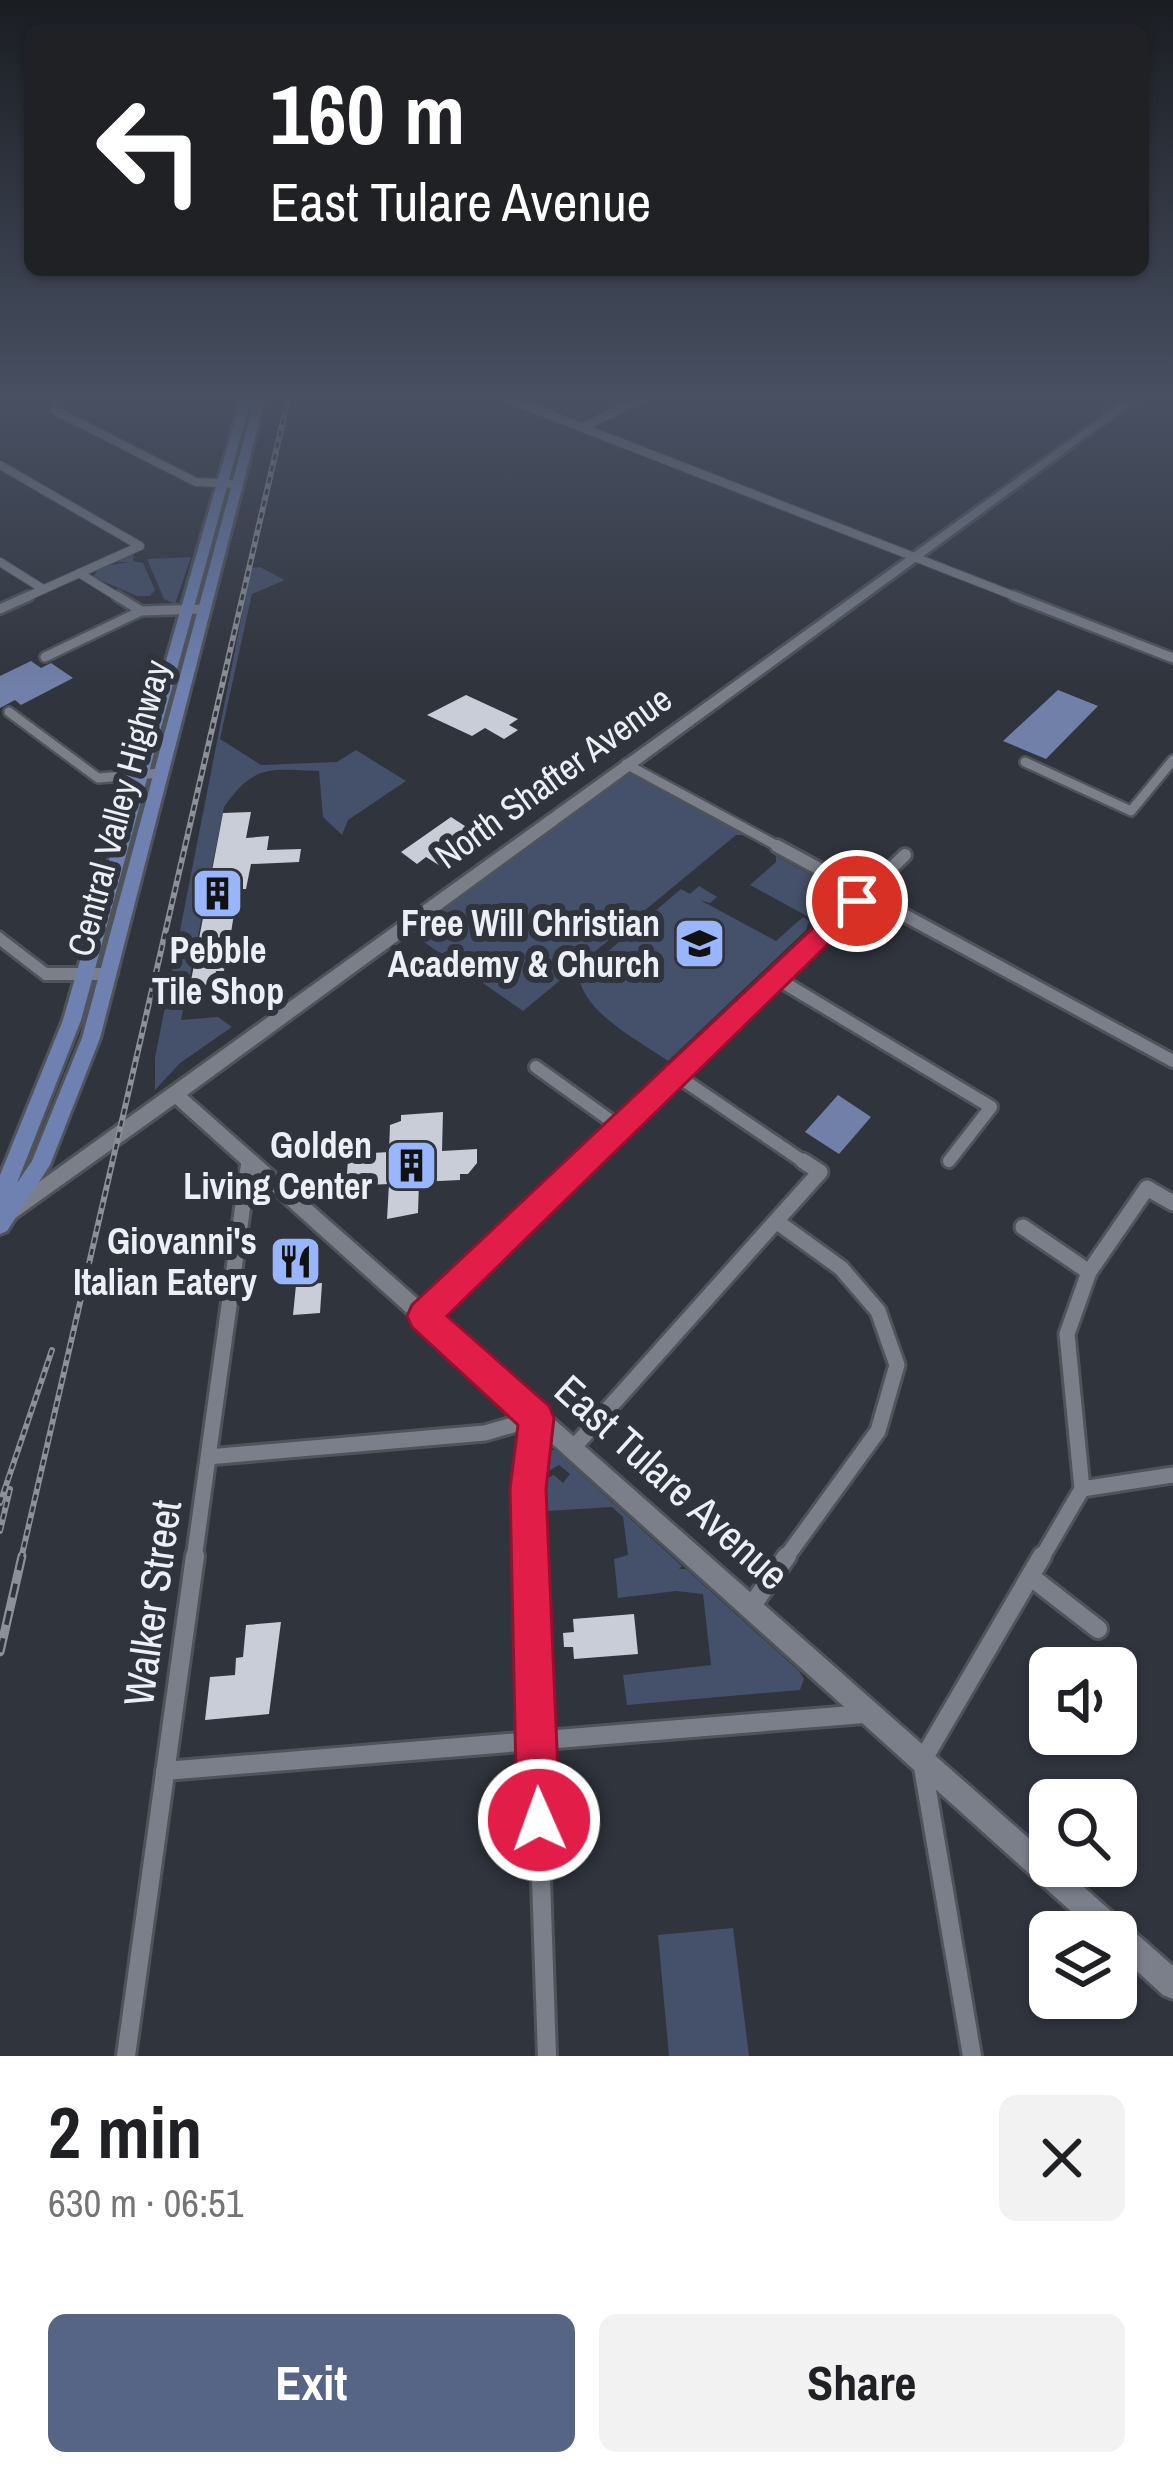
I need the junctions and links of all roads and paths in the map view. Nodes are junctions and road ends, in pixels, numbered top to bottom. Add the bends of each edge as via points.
1 (52, 495) edge
2 (227, 495) edge
3 (755, 495) edge
4 (999, 495) edge
5 (913, 557) junction
6 (0, 562) edge
7 (79, 573) junction
8 (43, 590) junction
9 (0, 609) edge
10 (196, 609) junction
11 (141, 611) junction
12 (45, 657) dead end
13 (1173, 658) edge
14 (9, 712) dead end
15 (1173, 760) edge
16 (1025, 762) dead end
17 (626, 764) junction
18 (161, 773) junction
19 (142, 774) junction
20 (905, 855) dead end
21 (864, 894) junction
22 (0, 938) edge
23 (109, 974) junction
24 (85, 975) junction
25 (776, 978) junction
26 (1173, 1061) edge
27 (536, 1067) dead end
28 (205, 1073) junction
29 (676, 1075) junction
30 (175, 1094) junction
31 (199, 1115) junction
32 (621, 1128) junction
33 (249, 1160) junction
34 (949, 1161) dead end
35 (1173, 1203) edge
36 (776, 1221) junction
37 (1, 1222) edge
38 (1023, 1227) dead end
39 (1089, 1272) junction
40 (424, 1316) junction
41 (537, 1418) junction
42 (574, 1447) junction
43 (208, 1457) junction
44 (1173, 1474) edge
45 (1082, 1489) junction
46 (1031, 1576) junction
47 (750, 1608) junction
48 (1098, 1629) dead end
49 (868, 1713) junction
50 (536, 1740) junction
51 (922, 1761) junction
52 (165, 1771) junction
53 (1090, 1911) edge
54 (1137, 1953) edge
55 (1173, 1985) edge
56 (126, 2056) edge
57 (548, 2056) edge
58 (972, 2056) edge

1 - 7 street via 140,546
2 - 10 main road, Central Valley Highway
3 - 5 street
4 - 5 main road, North Shafter Avenue
5 - 13 street
5 - 17 main road, North Shafter Avenue
6 - 8 street
7 - 8 street
7 - 11 street
8 - 9 street
10 - 11 street
10 - 18 main road, Central Valley Highway
10 - 19 main road, Central Valley Highway
11 - 12 street
14 - 19 street via 98,778
15 - 16 street via 1131,811
17 - 21 street
17 - 28 main road, North Shafter Avenue
18 - 19 street
18 - 23 main road, Central Valley Highway
19 - 24 main road, Central Valley Highway
20 - 21 street
21 - 25 street
21 - 26 street
22 - 24 main road via 37,971
23 - 24 main road
23 - 37 main road, Central Valley Highway via 40,1165
24 - 37 main road, Central Valley Highway via 7,1182
25 - 29 street
25 - 34 street via 991,1107
27 - 32 street
28 - 30 main road, North Shafter Avenue
28 - 31 main road
29 - 32 street
29 - 36 street via 820,1172
30 - 31 main road, East Tulare Avenue
30 - 37 main road, North Shafter Avenue
31 - 33 main road, East Tulare Avenue
32 - 40 street
33 - 40 main road, East Tulare Avenue
33 - 43 street, Walker Street
35 - 39 street via 1148,1188
36 - 42 street
36 - 47 street via 842,1268 878,1310 897,1365 878,1431
38 - 39 street
39 - 45 street via 1067,1334
40 - 41 main road, East Tulare Avenue
41 - 42 main road, East Tulare Avenue
41 - 43 street via 485,1433
41 - 50 street via 528,1489
42 - 47 main road, East Tulare Avenue
43 - 52 street, Walker Street
44 - 45 street
45 - 46 street
46 - 48 street
46 - 51 street
47 - 49 main road, East Tulare Avenue
49 - 50 street
49 - 51 main road, East Tulare Avenue
50 - 52 street
50 - 57 street
51 - 53 main road, East Tulare Avenue
51 - 58 street
52 - 56 street, Walker Street
54 - 55 main road, East Tulare Avenue

